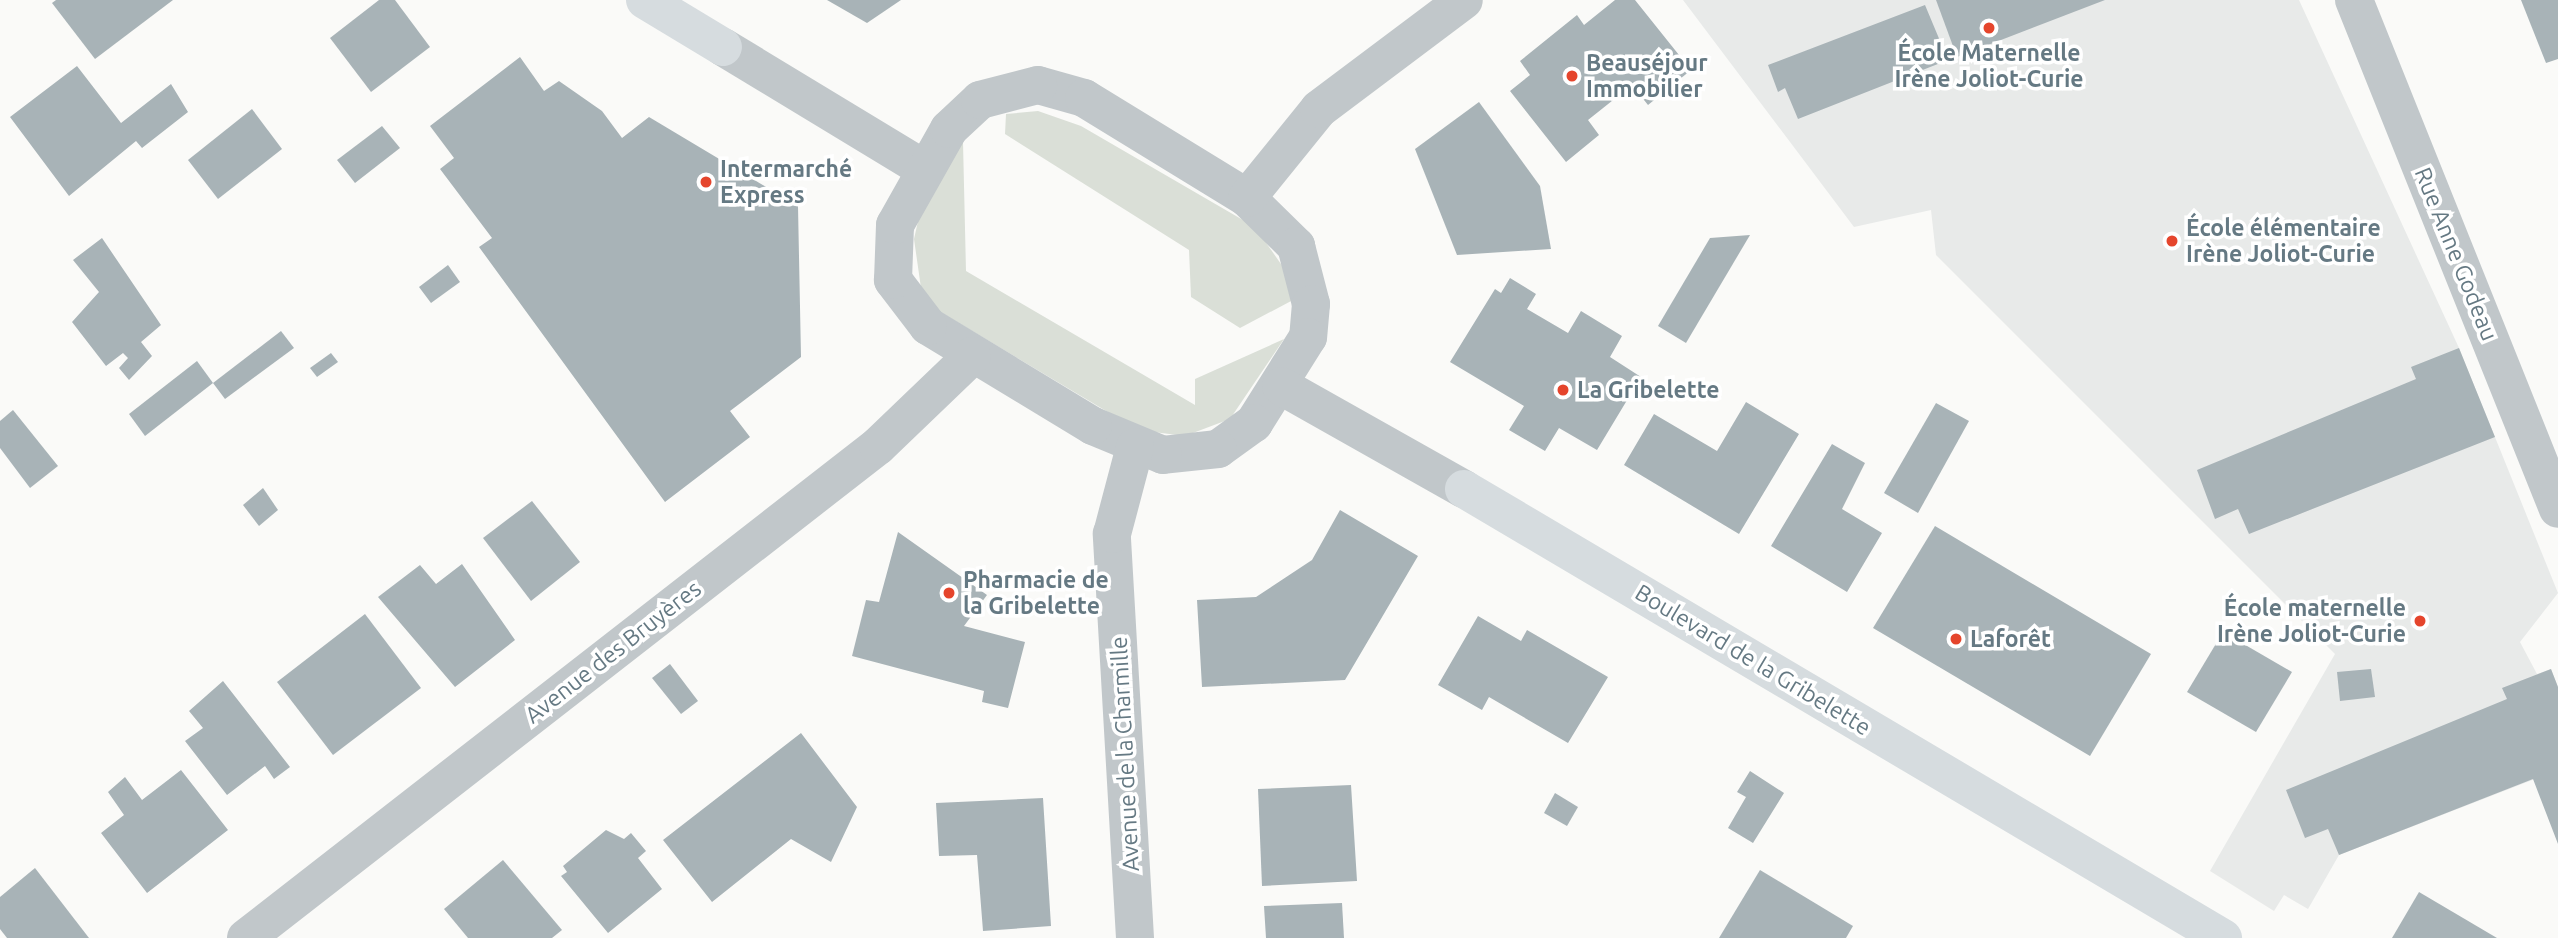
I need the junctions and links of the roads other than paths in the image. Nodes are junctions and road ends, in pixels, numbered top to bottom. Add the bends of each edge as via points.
1 (645, 0) edge
2 (1464, 0) edge
3 (2354, 0) edge
4 (723, 47) joint
5 (923, 168) junction
6 (1247, 198) junction
7 (972, 356) junction
8 (1281, 386) junction
9 (1135, 447) junction
10 (1464, 489) joint
11 (2558, 509) edge
12 (246, 938) edge
13 (1135, 938) edge
14 (2223, 938) edge

1 - 4 main road
2 - 6 street via 1320,109
3 - 11 street, Rue Anne Godeau
4 - 5 street
5 - 6 street via 980,100 1005,89 1038,85 1084,98
5 - 7 street via 895,225 893,280 921,319
6 - 8 street via 1296,246 1307,272 1308,337
7 - 9 street
7 - 12 street, Avenue des Bruyères via 878,446
8 - 9 street via 1254,423 1218,449 1187,457
8 - 10 street, Boulevard de la Gribelette
9 - 13 street, Avenue de la Charmille via 1112,534
10 - 14 main road, Boulevard de la Gribelette

